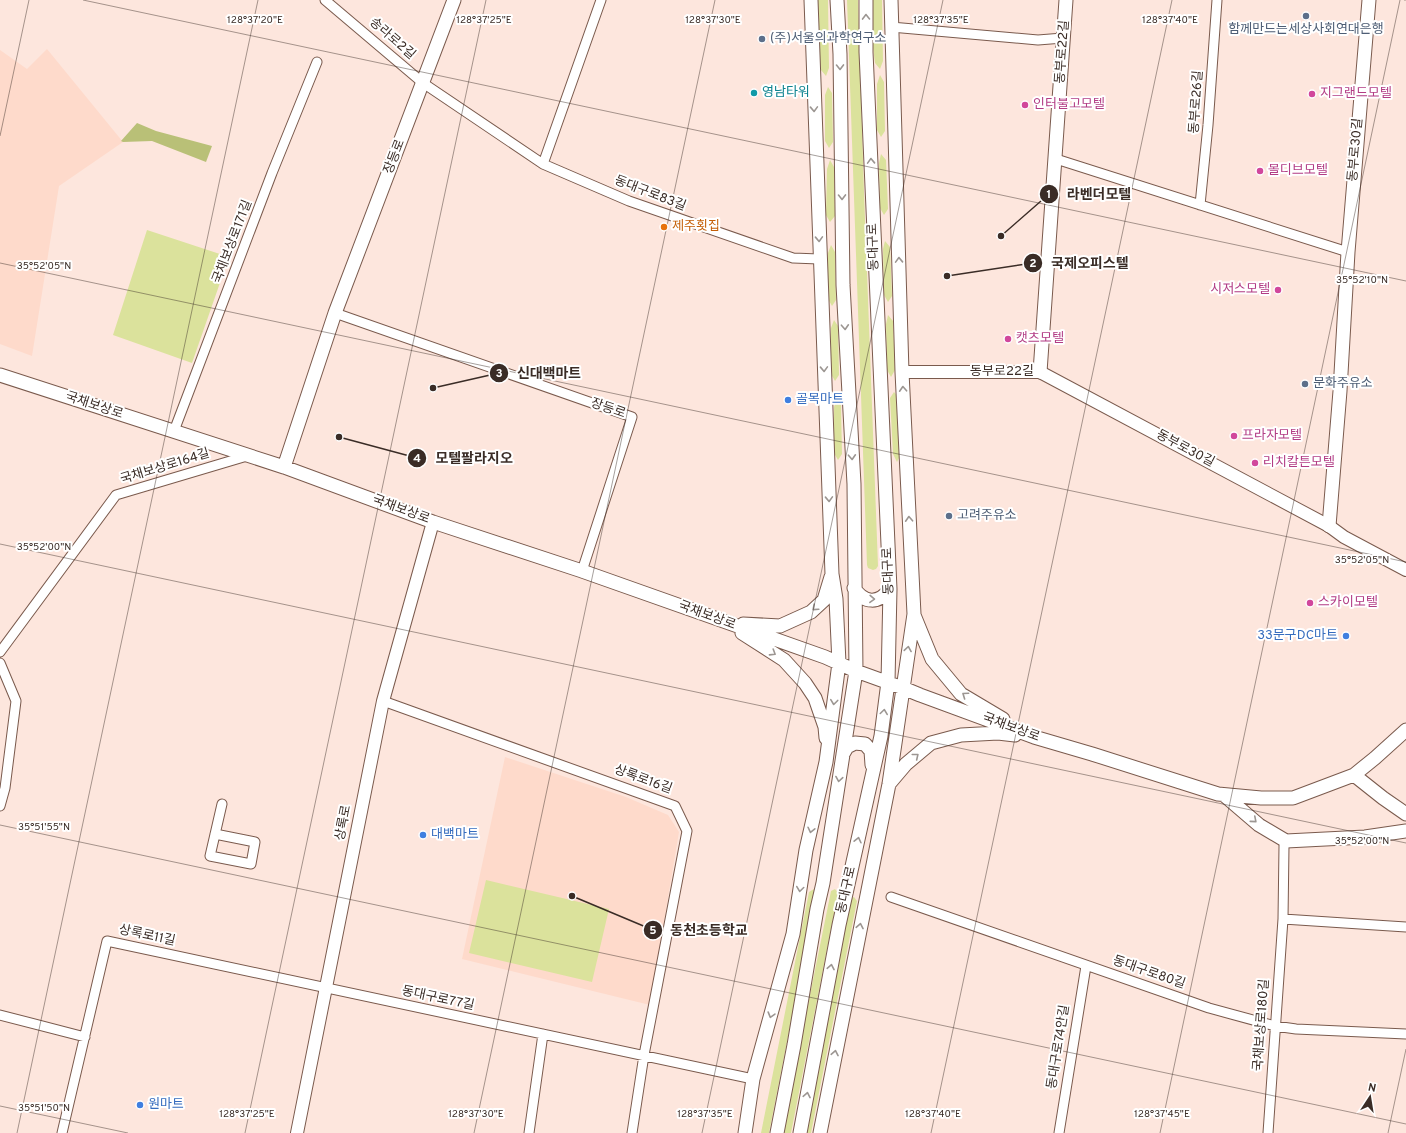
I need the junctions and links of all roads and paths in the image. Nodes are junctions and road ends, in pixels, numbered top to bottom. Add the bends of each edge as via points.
1 (325, 0) edge
2 (454, 0) edge
3 (810, 0) edge
4 (837, 0) edge
5 (866, 0) edge
6 (891, 0) edge
7 (1066, 0) edge
8 (1217, 0) edge
9 (1369, 0) edge
10 (601, 1) edge
11 (891, 27) junction
12 (1063, 38) junction
13 (317, 62) dead end
14 (423, 83) junction
15 (1056, 159) junction
16 (543, 164) junction
17 (1200, 205) junction
18 (1348, 252) junction
19 (819, 259) junction
20 (335, 313) junction
21 (902, 372) junction
22 (1040, 372) junction
23 (0, 376) edge
24 (174, 431) junction
25 (247, 456) junction
26 (284, 467) junction
27 (433, 522) junction
28 (1329, 526) junction
29 (1406, 570) edge
30 (582, 571) junction
31 (832, 574) junction
32 (854, 588) junction
33 (890, 589) junction
34 (914, 614) junction
35 (729, 624) junction
36 (0, 652) edge
37 (0, 663) edge
38 (839, 663) junction
39 (856, 671) junction
40 (888, 682) junction
41 (904, 688) junction
42 (383, 701) junction
43 (1406, 730) edge
44 (1034, 737) junction
45 (843, 756) junction
46 (826, 762) junction
47 (873, 774) junction
48 (1354, 775) junction
49 (889, 784) junction
50 (2, 787) edge
51 (1224, 795) junction
52 (222, 804) dead end
53 (0, 806) edge
54 (1406, 814) edge
55 (1406, 831) edge
56 (215, 834) junction
57 (1286, 841) junction
58 (892, 898) dead end
59 (1283, 919) junction
60 (1406, 927) edge
61 (1086, 966) junction
62 (327, 988) junction
63 (0, 1015) edge
64 (1275, 1026) junction
65 (543, 1034) junction
66 (1406, 1034) edge
67 (85, 1037) junction
68 (644, 1055) junction
69 (753, 1079) junction
70 (62, 1133) edge
71 (297, 1133) edge
72 (529, 1133) edge
73 (632, 1133) edge
74 (745, 1133) edge
75 (777, 1133) edge
76 (800, 1133) edge
77 (820, 1133) edge
78 (1058, 1133) edge
79 (1268, 1133) edge

1 - 14 street, 송라로2길
2 - 14 main road, 장등로
3 -> 19 main road
4 -> 32 main road, 동대구로 via 843,285 854,484
33 -> 5 main road, 동대구로
6 - 11 main road
7 - 12 main road, 동부로22길
8 - 17 street, 동부로26길
9 - 18 main road, 동부로30길
10 - 16 street
11 - 12 street via 1038,40
21 -> 11 main road
12 - 15 main road, 동부로22길
13 - 24 street, 국채보상로171길
14 - 16 street, 동대구로83길
14 - 20 main road, 장등로
15 - 17 street
15 - 22 main road, 동부로22길
16 - 19 street, 동대구로83길 via 630,201 793,258
17 - 18 street
18 - 28 main road, 동부로30길
19 -> 31 main road
20 - 26 main road, 장등로
20 - 30 street, 장등로 via 632,417
21 - 22 street, 동부로22길
34 -> 21 main road
22 - 28 street, 동부로30길
23 - 24 main road, 국채보상로
24 - 25 main road, 국채보상로
25 - 26 main road, 국채보상로
25 - 36 street, 국채보상로164길 via 116,495
26 - 27 main road, 국채보상로
27 - 30 main road, 국채보상로
27 - 42 street, 상록로
28 - 29 street, 동부로30길 via 1344,537
30 - 35 main road, 국채보상로
31 -> 35 main road via 824,600 811,612 780,626
31 - 38 main road via 836,599
32 -> 33 main road via 858,594 872,600 886,595
32 - 39 main road, 동대구로
33 - 40 main road, 동대구로
41 -> 34 main road, 동대구로
44 -> 34 main road via 961,694 932,659
35 - 38 main road, 국채보상로
35 -> 46 main road via 784,660 805,683 815,698 824,727 827,744
37 - 50 street via 16,701
38 - 39 main road, 국채보상로
38 -> 46 main road
39 - 40 main road, 국채보상로
39 - 45 main road, 동대구로
40 - 41 main road, 국채보상로
47 -> 40 main road, 동대구로
41 - 44 main road, 국채보상로
41 - 49 main road, 동대구로
42 - 62 street, 상록로
42 - 68 street, 상록로16길 via 675,806 687,831
43 - 48 main road, 국채보상로
49 -> 44 main road via 906,764 931,743 961,735 998,733
44 - 51 main road, 국채보상로
45 - 47 main road via 847,747 855,743 865,744 871,751
45 -> 75 main road, 동대구로 via 823,883
46 -> 69 main road via 806,850 793,934
76 -> 47 main road, 동대구로 via 840,925
48 - 51 main road, 국채보상로 via 1293,798
48 - 54 main road
77 -> 49 main road, 동대구로
50 - 53 street
51 -> 57 main road via 1259,825
52 - 56 street
55 - 57 main road via 1365,837
56 - 56 street via 210,856 252,864 255,842
57 - 59 street, 국채보상로180길
58 - 61 street, 동대구로80길
59 - 60 street
59 - 64 street, 국채보상로180길
61 - 64 street, 동대구로80길 via 1209,1008
61 - 78 street, 동대구로74안길
62 - 65 street, 동대구로77길
62 - 67 street, 상록로11길 via 107,941
62 - 71 street, 상록로
63 - 67 street
64 - 66 street, 동대구로80길
64 - 79 street, 국채보상로180길
65 - 68 street, 동대구로77길
65 - 72 street
67 - 70 street, 상록로11길
68 - 69 street, 동대구로77길
68 - 73 street
69 - 74 main road

